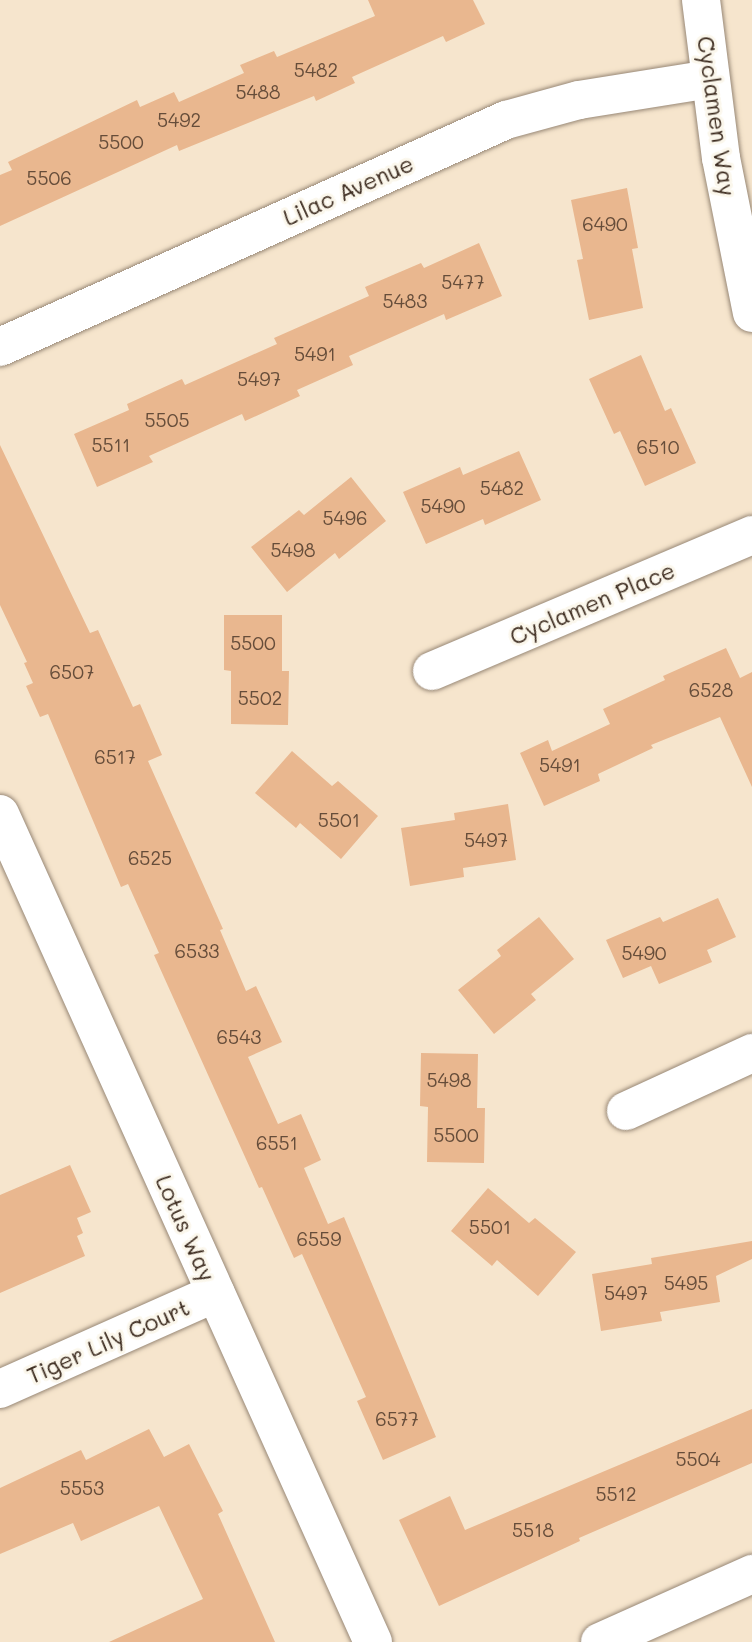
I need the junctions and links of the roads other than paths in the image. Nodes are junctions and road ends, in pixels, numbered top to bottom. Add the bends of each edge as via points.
1 (701, 0) edge
2 (710, 79) junction
3 (752, 313) edge
4 (0, 347) edge
5 (752, 535) edge
6 (432, 671) dead end
7 (0, 814) edge
8 (10, 861) edge
9 (752, 1053) edge
10 (626, 1111) dead end
11 (216, 1293) junction
12 (0, 1389) edge
13 (752, 1574) edge
14 (373, 1642) edge
15 (600, 1642) edge

1 - 2 street, Cyclamen Way
2 - 3 street, Cyclamen Way
2 - 4 street, Lilac Avenue via 579,100 506,120
5 - 6 street, Cyclamen Place
7 - 8 street, Lotus Way
8 - 11 street, Lotus Way
9 - 10 street
11 - 12 street, Tiger Lily Court
11 - 14 street, Lotus Way
13 - 15 street

